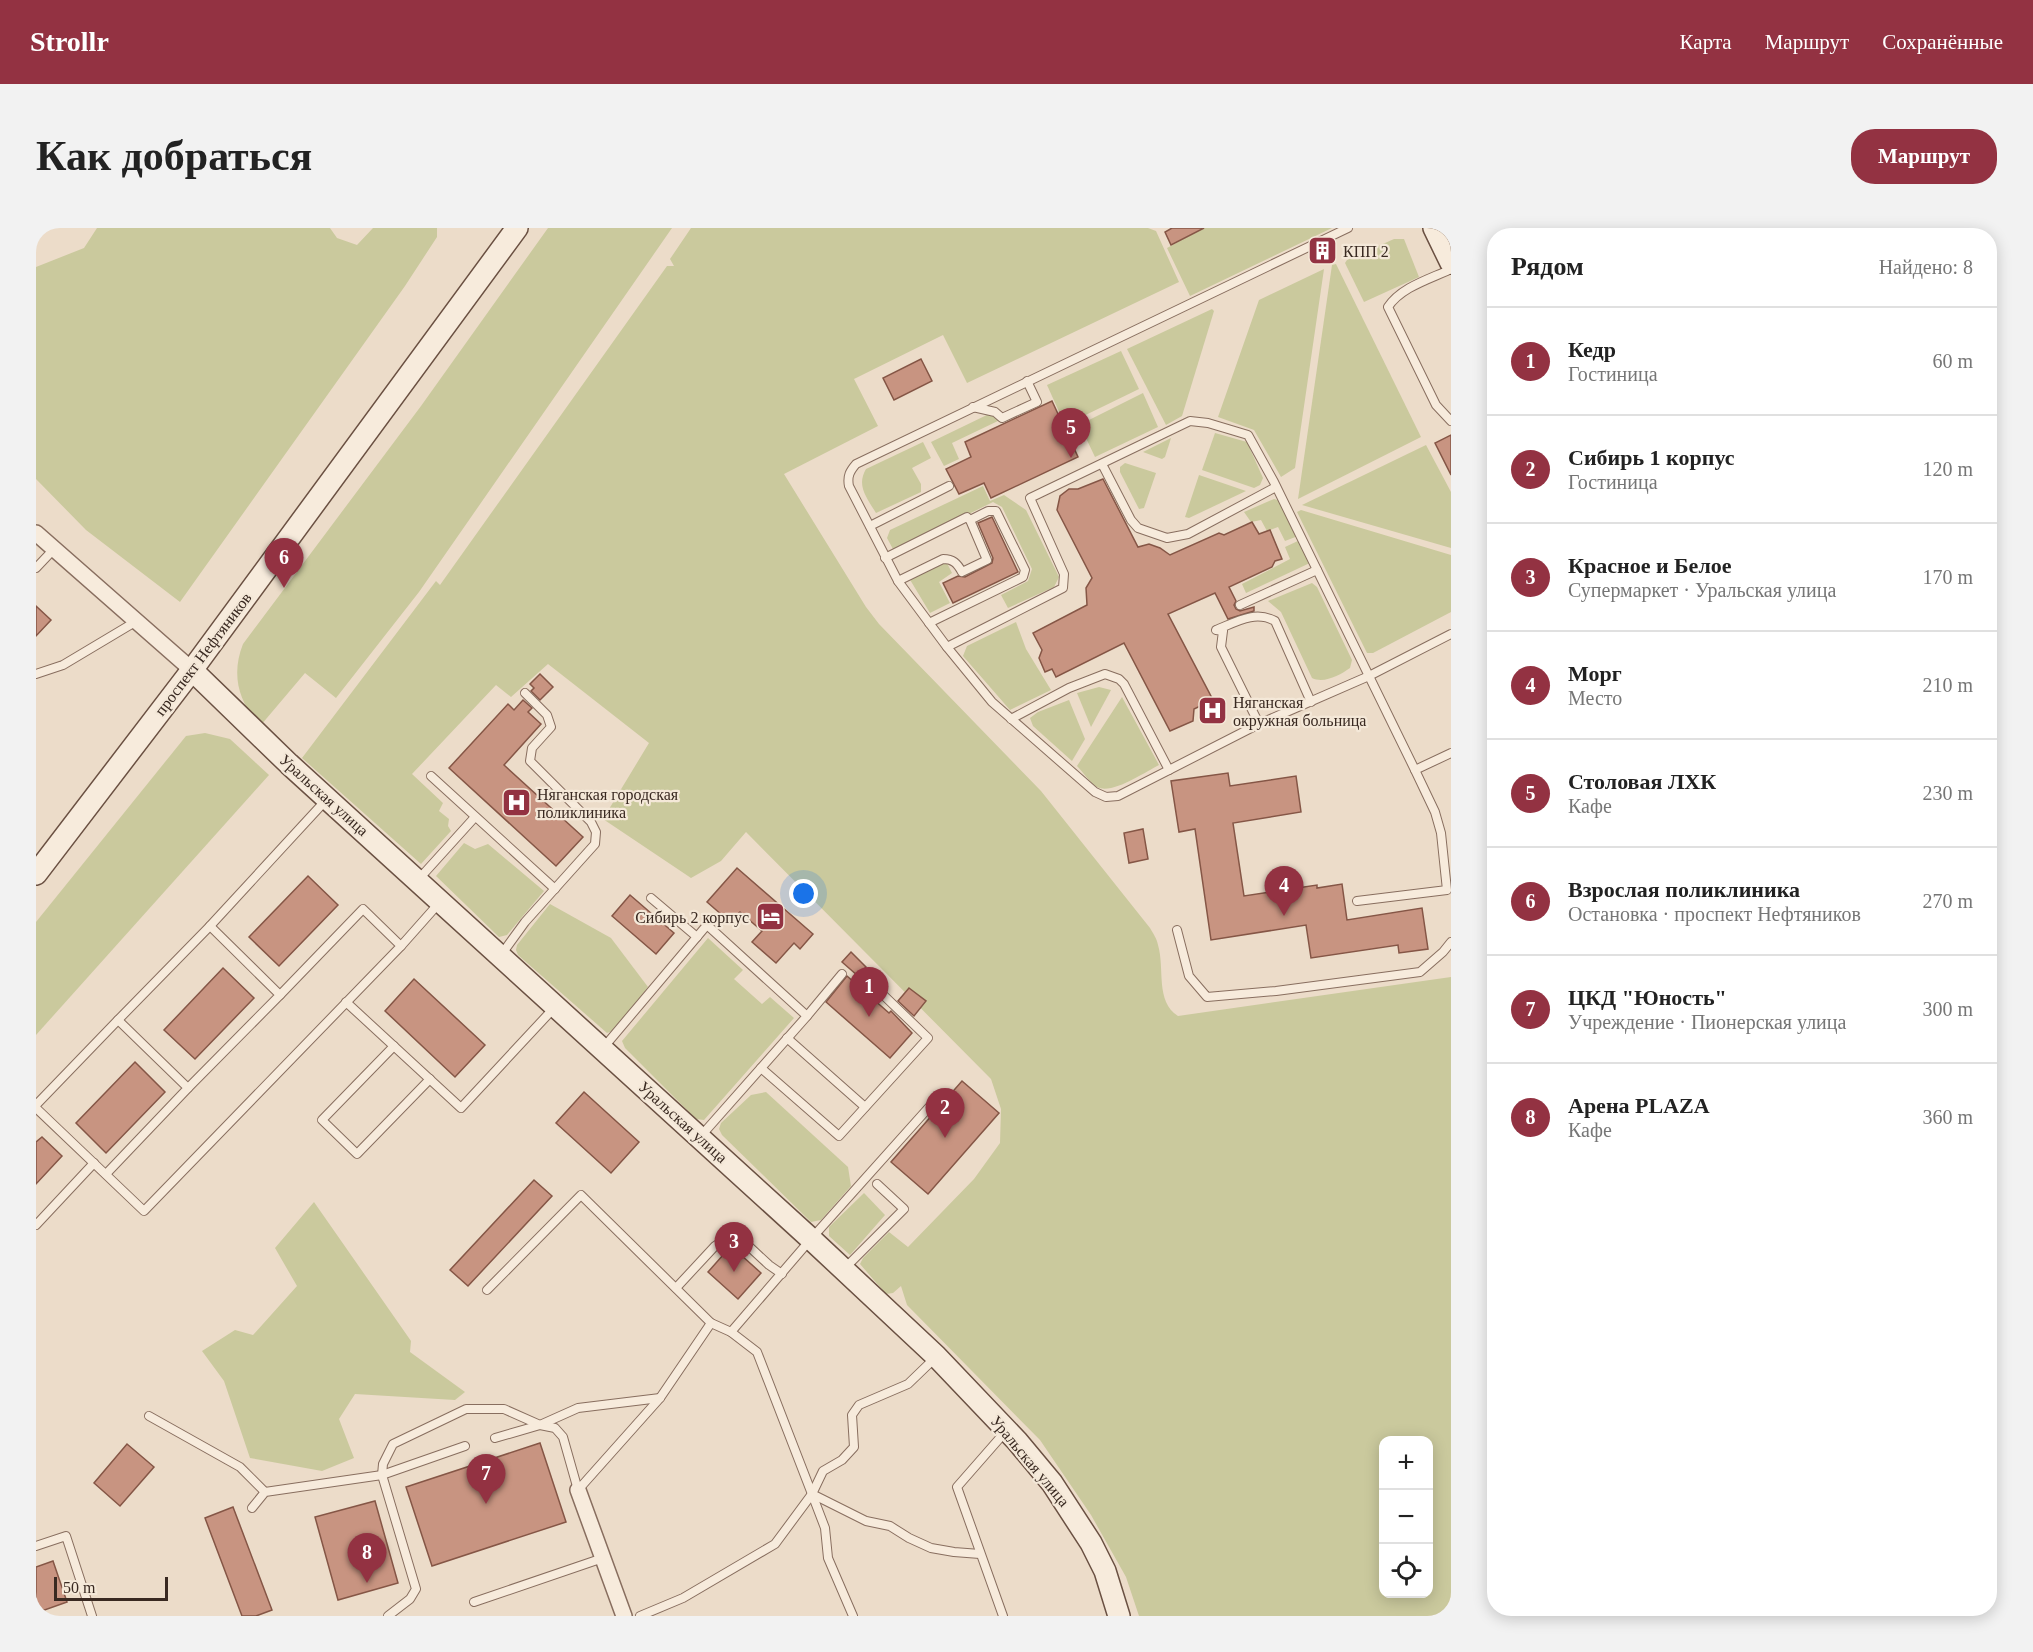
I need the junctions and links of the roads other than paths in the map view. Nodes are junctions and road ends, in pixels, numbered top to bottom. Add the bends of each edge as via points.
1 (516, 228) edge
2 (1348, 228) edge
3 (1434, 228) edge
4 (1451, 263) edge
5 (1451, 269) edge
6 (1027, 381) junction
7 (973, 407) junction
8 (1451, 421) edge
9 (1102, 464) junction
10 (949, 486) dead end
11 (1276, 487) junction
12 (970, 520) junction
13 (870, 526) junction
14 (36, 533) edge
15 (54, 549) junction
16 (885, 558) junction
17 (36, 568) edge
18 (1317, 570) junction
19 (898, 580) junction
20 (1240, 605) dead end
21 (135, 622) junction
22 (929, 623) junction
23 (1451, 634) edge
24 (947, 647) junction
25 (192, 670) junction
26 (36, 674) edge
27 (1369, 676) junction
28 (525, 693) dead end
29 (1311, 702) junction
30 (1011, 719) junction
31 (1259, 724) junction
32 (1451, 753) edge
33 (1169, 770) junction
34 (1415, 770) junction
35 (431, 776) dead end
36 (327, 798) junction
37 (475, 817) junction
38 (36, 874) edge
39 (418, 880) junction
40 (555, 890) junction
41 (651, 898) dead end
42 (441, 901) junction
43 (1357, 901) dead end
44 (210, 926) junction
45 (1178, 930) dead end
46 (697, 937) junction
47 (1451, 942) edge
48 (401, 946) junction
49 (501, 956) junction
50 (842, 974) dead end
51 (876, 988) dead end
52 (280, 995) junction
53 (346, 1002) junction
54 (556, 1006) junction
55 (807, 1016) junction
56 (117, 1020) junction
57 (787, 1038) junction
58 (394, 1046) junction
59 (603, 1049) junction
60 (761, 1068) junction
61 (430, 1079) junction
62 (188, 1088) junction
63 (931, 1105) dead end
64 (36, 1107) edge
65 (865, 1107) junction
66 (699, 1138) junction
67 (94, 1163) junction
68 (106, 1174) junction
69 (877, 1184) dead end
70 (36, 1225) edge
71 (811, 1239) junction
72 (843, 1269) junction
73 (783, 1274) junction
74 (675, 1288) junction
75 (487, 1290) dead end
76 (711, 1323) junction
77 (731, 1332) junction
78 (936, 1357) junction
79 (660, 1398) junction
80 (148, 1416) dead end
81 (540, 1425) junction
82 (1006, 1430) junction
83 (495, 1438) dead end
84 (465, 1446) dead end
85 (382, 1475) junction
86 (578, 1490) junction
87 (265, 1492) junction
88 (812, 1494) junction
89 (252, 1508) dead end
90 (36, 1546) edge
91 (980, 1554) junction
92 (603, 1558) junction
93 (474, 1602) dead end
94 (92, 1616) edge
95 (388, 1616) edge
96 (624, 1616) edge
97 (640, 1616) edge
98 (853, 1616) edge
99 (1003, 1616) edge
100 (1119, 1616) edge

1 - 25 street, проспект Нефтяников
2 - 6 lane
3 - 4 street
5 - 8 lane via 1404,291 1388,307 1436,405
6 - 7 lane
6 - 7 lane via 1037,402 1002,418 995,412
7 - 13 lane via 856,464 848,478 849,486
9 - 11 lane via 1190,421 1208,423 1248,435
9 - 11 lane via 1138,528 1167,538 1188,534
9 - 24 lane via 1030,498 1064,574 1063,588
10 - 13 lane
11 - 18 lane
12 - 16 lane via 967,517
12 - 19 lane via 987,560 962,572 958,564 943,559
12 - 22 lane via 996,511 1025,570 1023,577
13 - 16 lane
14 - 15 street
15 - 17 lane
15 - 21 street
16 - 19 lane
18 - 20 lane
18 - 27 lane
19 - 22 lane
21 - 25 street
21 - 26 lane via 63,665
22 - 24 lane
23 - 27 lane
24 - 30 lane
25 - 36 street, Уральская улица
25 - 38 street, проспект Нефтяников
27 - 29 lane
27 - 34 lane
28 - 40 lane via 547,715 551,727 532,748 530,761 591,822 596,832 595,844
29 - 31 lane
29 - 31 lane via 1275,621 1254,616 1216,630 1223,631 1221,647
30 - 33 lane via 1095,792 1106,797 1118,796
30 - 33 lane via 1105,674 1124,684
31 - 33 lane
32 - 34 lane
34 - 43 lane via 1441,833 1447,890
35 - 37 lane
36 - 39 street, Уральская улица
36 - 44 lane
37 - 39 lane
37 - 40 lane
39 - 42 street, Уральская улица
40 - 49 lane
41 - 46 lane
42 - 48 lane
42 - 49 street, Уральская улица
44 - 52 lane
44 - 56 lane
45 - 47 lane via 1189,976 1207,997 1420,972
46 - 55 lane via 707,925
46 - 59 lane
48 - 52 lane via 363,909
48 - 53 lane
49 - 54 street, Уральская улица
50 - 55 lane
51 - 65 lane via 928,1038
52 - 62 lane
53 - 58 lane
53 - 68 lane via 144,1211
54 - 59 street, Уральская улица
54 - 61 lane via 461,1108
55 - 57 lane
56 - 62 lane
56 - 64 lane
57 - 60 lane
57 - 65 lane
58 - 61 lane
58 - 61 lane via 322,1120 357,1154
59 - 66 street, Уральская улица
60 - 65 lane via 839,1136
60 - 66 lane
62 - 68 lane
63 - 71 lane
64 - 67 lane
66 - 71 street, Уральская улица
67 - 68 lane
67 - 70 lane
69 - 72 lane via 904,1209
71 - 72 street, Уральская улица
71 - 73 lane
72 - 78 street, Уральская улица
73 - 74 lane via 741,1239 728,1237
73 - 77 lane
74 - 75 lane via 581,1195
74 - 76 lane
76 - 77 lane
76 - 79 lane
77 - 88 lane via 757,1352
78 - 82 street, Уральская улица
78 - 88 lane via 908,1384 859,1405 852,1415 854,1447 823,1471
79 - 81 lane via 578,1408
79 - 86 lane
80 - 87 lane via 240,1467
81 - 83 lane
81 - 85 lane via 504,1409 466,1409 393,1444
81 - 86 lane via 555,1428 562,1437
82 - 91 lane via 957,1487
82 - 100 street, Уральская улица via 1052,1483 1085,1533 1105,1571
84 - 85 lane
85 - 87 lane
85 - 95 lane via 416,1589 410,1599
86 - 92 street
87 - 89 lane
88 - 91 lane via 866,1521 890,1526 931,1548
88 - 97 lane via 775,1544 683,1598
88 - 98 lane via 825,1528 828,1558
90 - 94 lane via 66,1536
91 - 99 lane
92 - 93 lane
92 - 96 street

